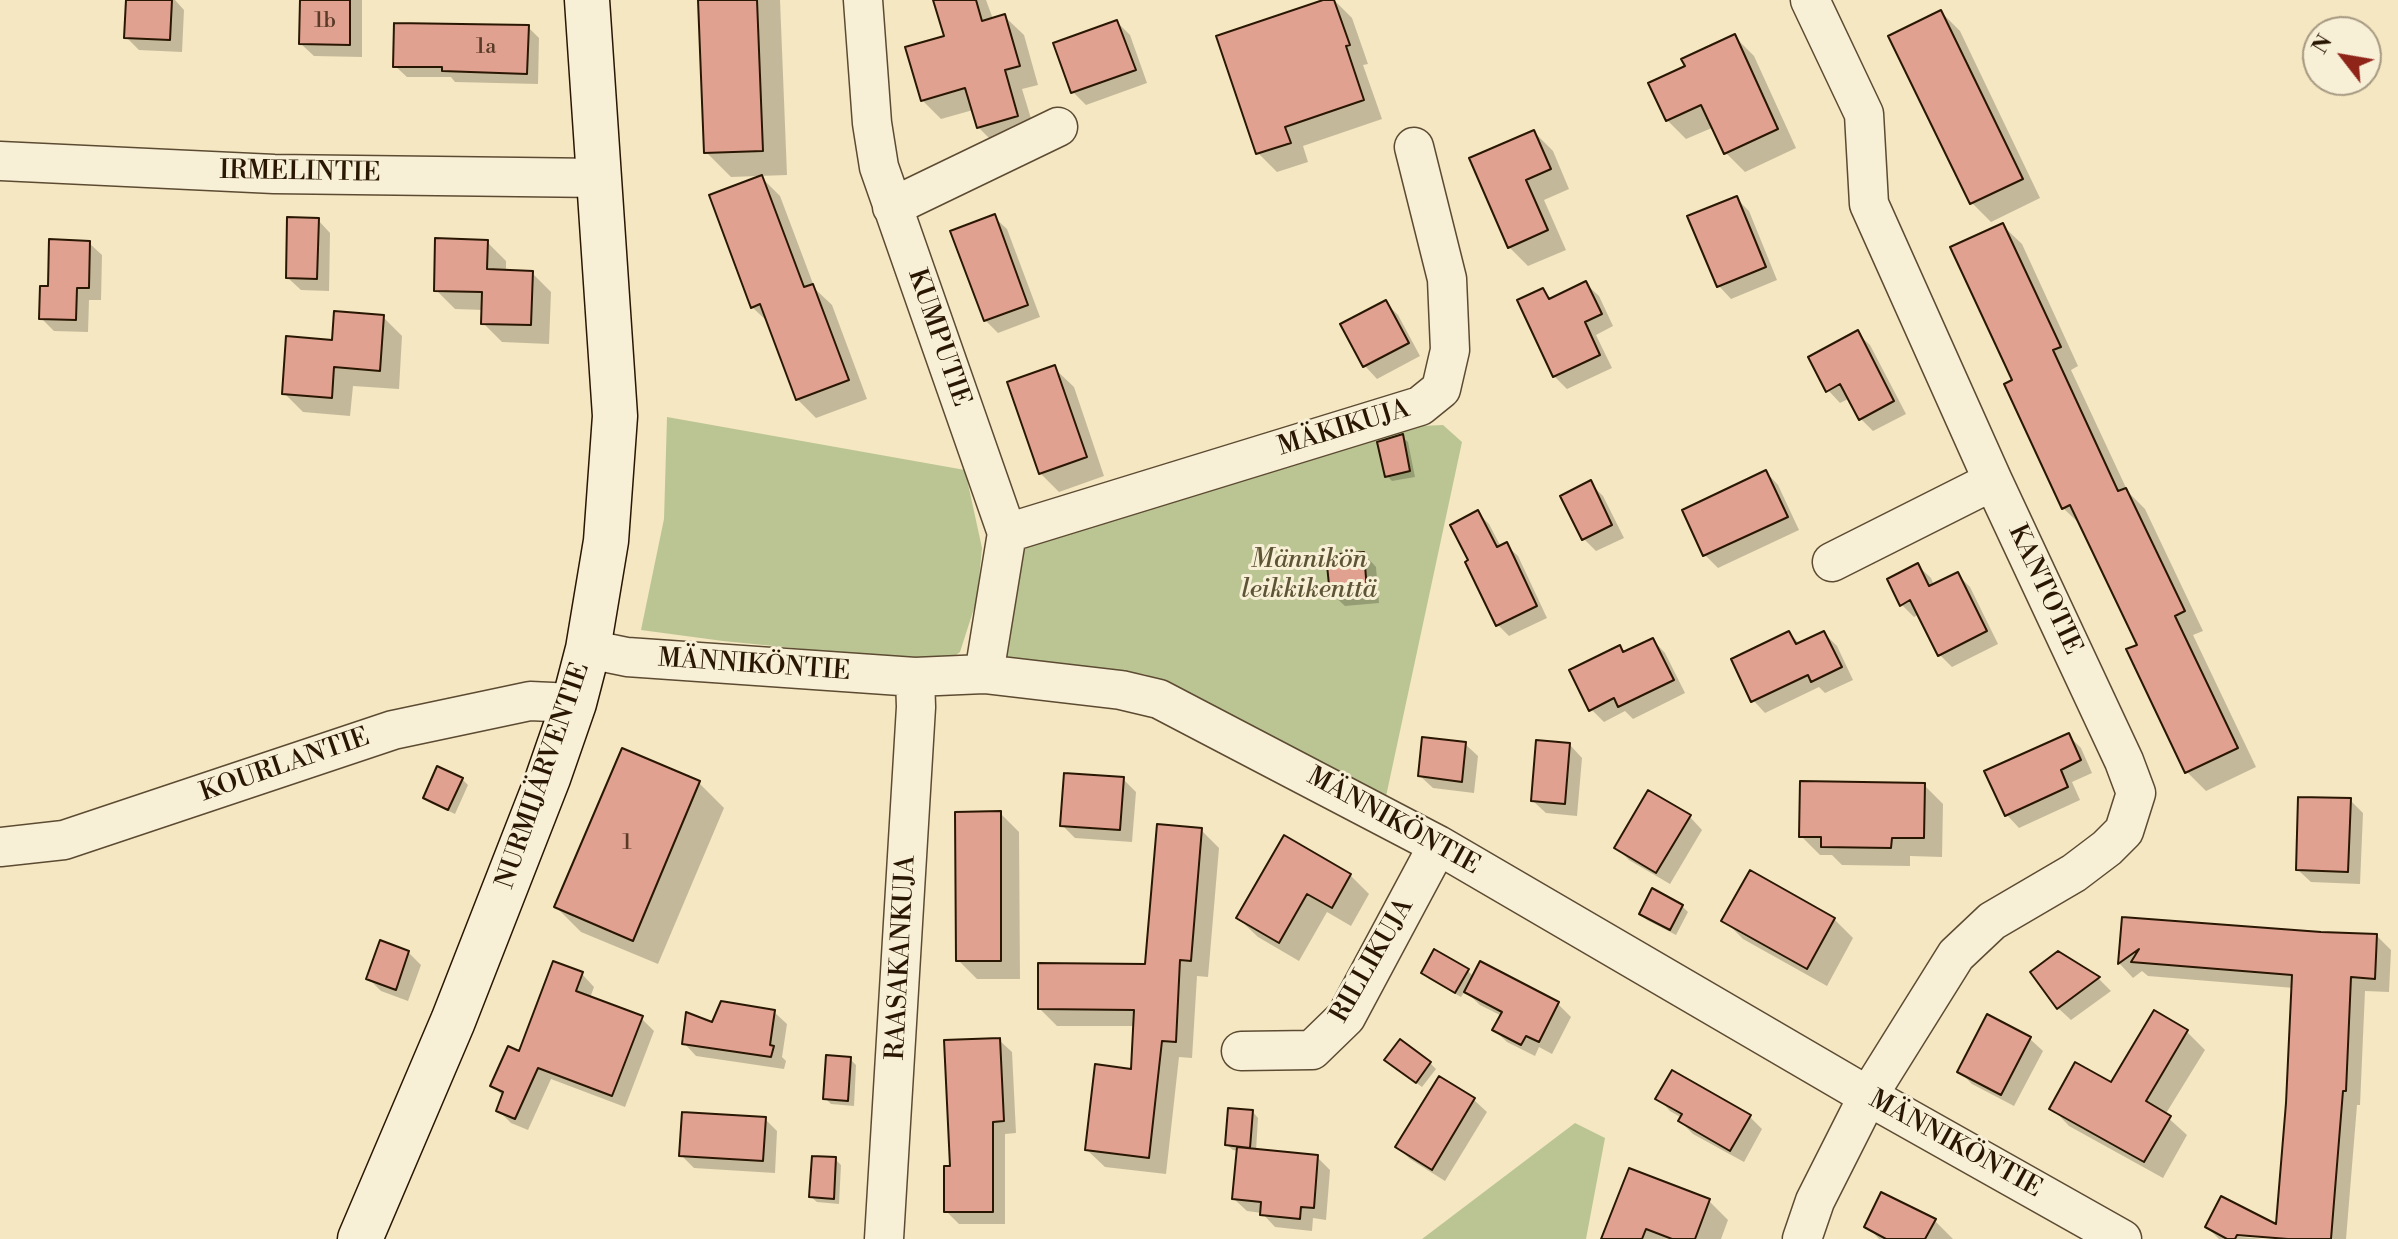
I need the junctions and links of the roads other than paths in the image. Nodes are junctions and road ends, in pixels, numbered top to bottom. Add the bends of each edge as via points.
1 (587, 0) edge
2 (863, 0) edge
3 (1810, 0) edge
4 (1058, 127) dead end
5 (1414, 147) dead end
6 (0, 161) edge
7 (600, 178) junction
8 (892, 207) junction
9 (1993, 481) junction
10 (1007, 533) junction
11 (1832, 562) dead end
12 (588, 649) junction
13 (984, 674) junction
14 (915, 677) junction
15 (574, 703) junction
16 (1438, 845) junction
17 (0, 847) edge
18 (1241, 1051) dead end
19 (1868, 1096) junction
20 (360, 1239) edge
21 (884, 1239) edge
22 (1802, 1239) edge
23 (2122, 1239) edge

1 - 7 street, NURMIJÄRVENTIE
2 - 8 street, KUMPUTIE via 872,123
3 - 9 street, KANTOTIE via 1864,114 1869,204
4 - 8 street
5 - 10 street, MÄKIKUJA via 1447,279 1450,350 1441,389 1420,406
6 - 7 street, IRMELINTIE via 274,174
7 - 12 street, NURMIJÄRVENTIE via 615,416 606,541
8 - 10 street, KUMPUTIE
9 - 11 street
9 - 19 street, KANTOTIE via 2136,793 2124,831 2107,848 1992,921 1956,955
10 - 13 street, KUMPUTIE
12 - 14 street, MÄNNIKÖNTIE via 627,657
12 - 15 street, NURMIJÄRVENTIE
13 - 14 street, MÄNNIKÖNTIE
13 - 16 street, MÄNNIKÖNTIE via 1159,699
14 - 21 street, RAASAKANKUJA
15 - 17 street, KOURLANTIE via 530,701 393,730 64,840
15 - 20 street, NURMIJÄRVENTIE via 453,1021
16 - 18 street, RILLIKUJA via 1346,1017 1312,1050
16 - 19 street, MÄNNIKÖNTIE
19 - 22 street, KANTOTIE via 1815,1201
19 - 23 street, MÄNNIKÖNTIE

